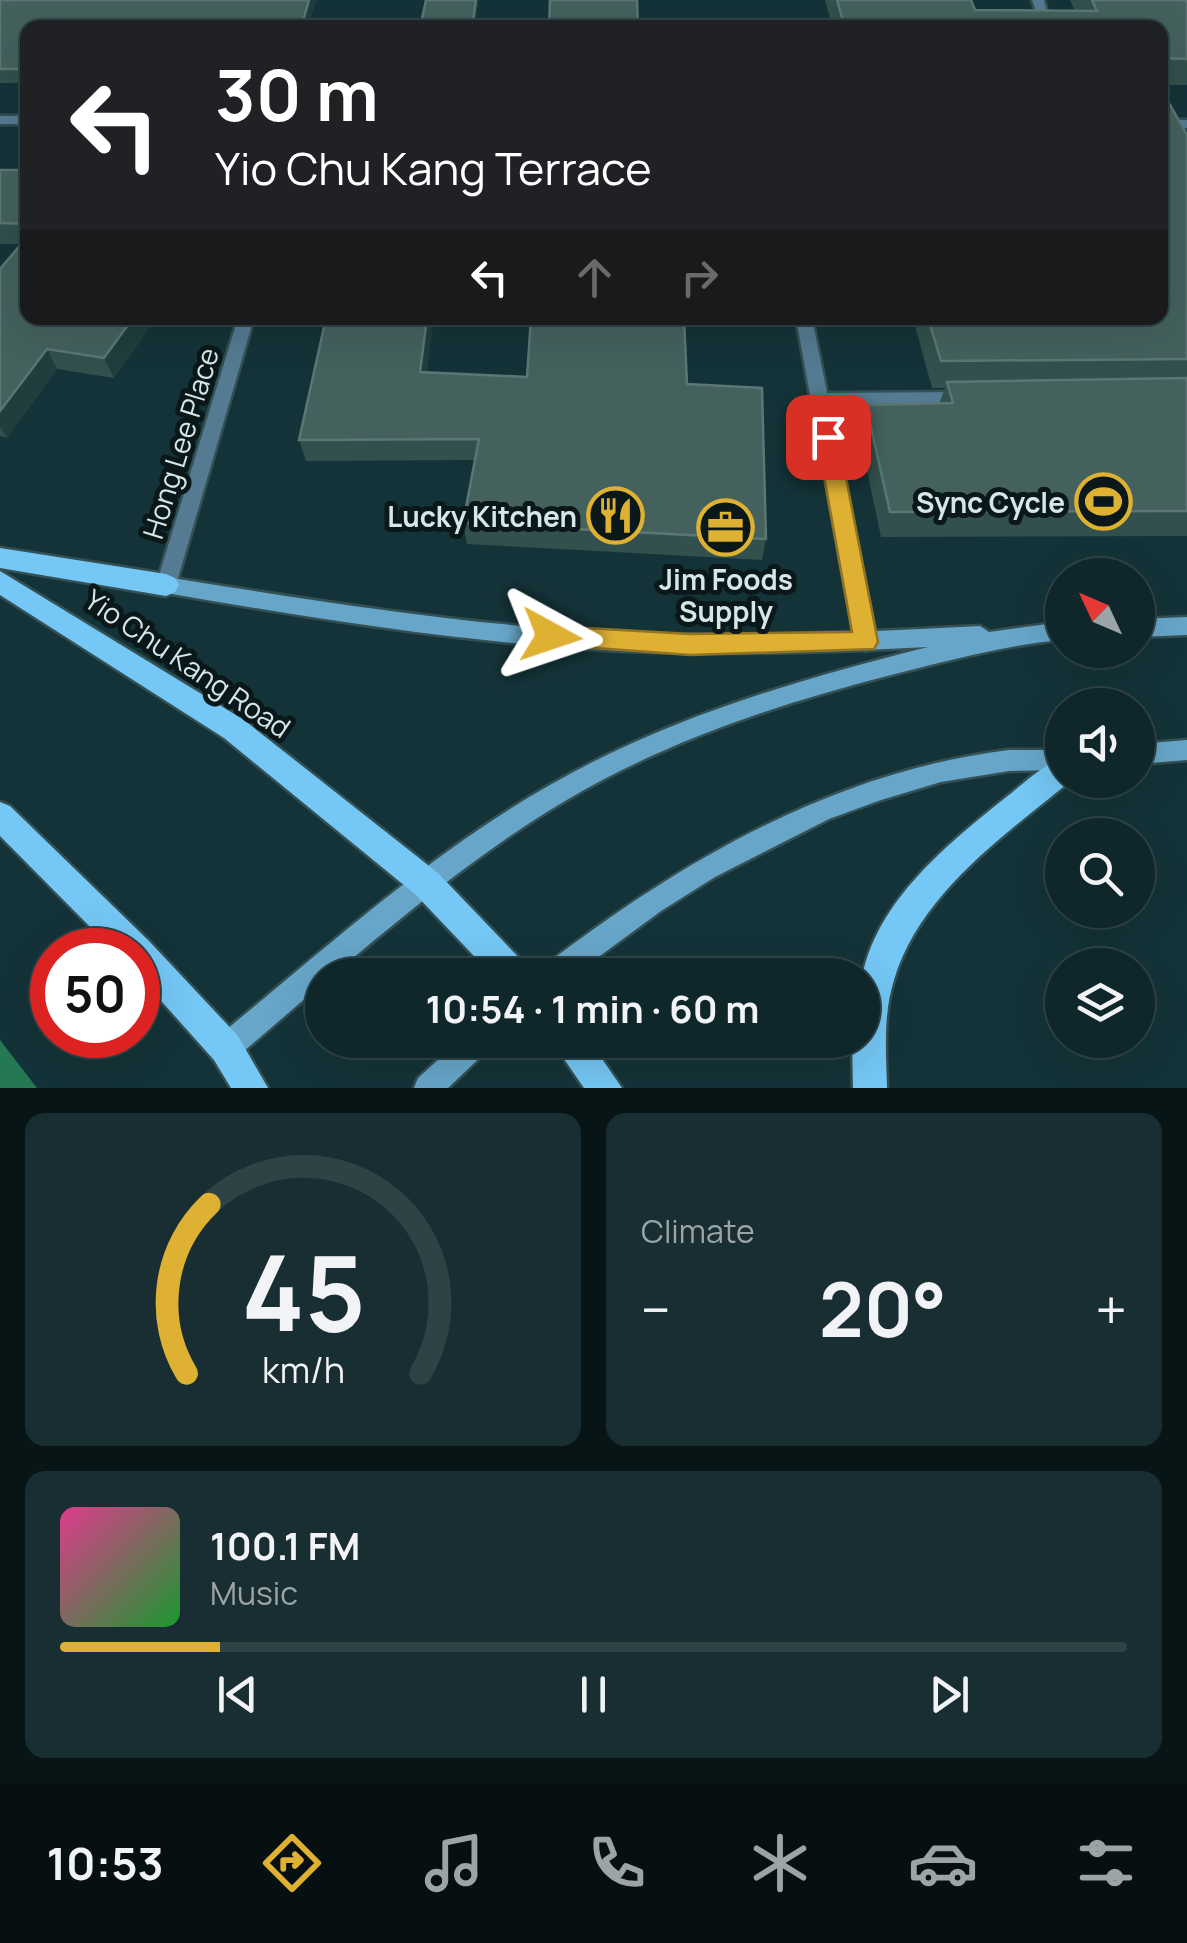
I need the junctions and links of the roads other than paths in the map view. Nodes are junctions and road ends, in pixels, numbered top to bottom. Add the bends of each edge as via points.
1 (244, 325) edge
2 (805, 325) edge
3 (986, 398) edge
4 (821, 400) junction
5 (0, 558) edge
6 (0, 582) edge
7 (166, 585) junction
8 (1187, 626) edge
9 (1155, 627) edge
10 (1045, 632) edge
11 (1045, 634) edge
12 (866, 642) junction
13 (1187, 750) edge
14 (1155, 753) edge
15 (1045, 760) edge
16 (1045, 785) edge
17 (0, 816) edge
18 (427, 884) junction
19 (113, 928) edge
20 (498, 958) edge
21 (575, 958) edge
22 (160, 977) edge
23 (226, 1048) junction
24 (460, 1058) edge
25 (582, 1058) edge
26 (252, 1088) edge
27 (428, 1088) edge
28 (605, 1088) edge
29 (870, 1088) edge

1 - 7 street, Hong Lee Place
2 - 4 street
3 - 4 street
4 - 12 street
5 - 7 main road
6 - 18 main road, Yio Chu Kang Road via 234,729
7 - 12 main road via 362,617 583,640
8 - 9 main road
10 - 12 main road
11 - 18 main road via 835,679 672,738 557,793
13 - 14 main road
15 - 21 main road via 1003,760 831,806 653,899
16 - 29 main road via 931,882 888,946 867,1025
17 - 19 main road
18 - 20 main road, Yio Chu Kang Road
18 - 23 main road
22 - 23 main road
23 - 26 main road
24 - 27 main road
25 - 28 main road

